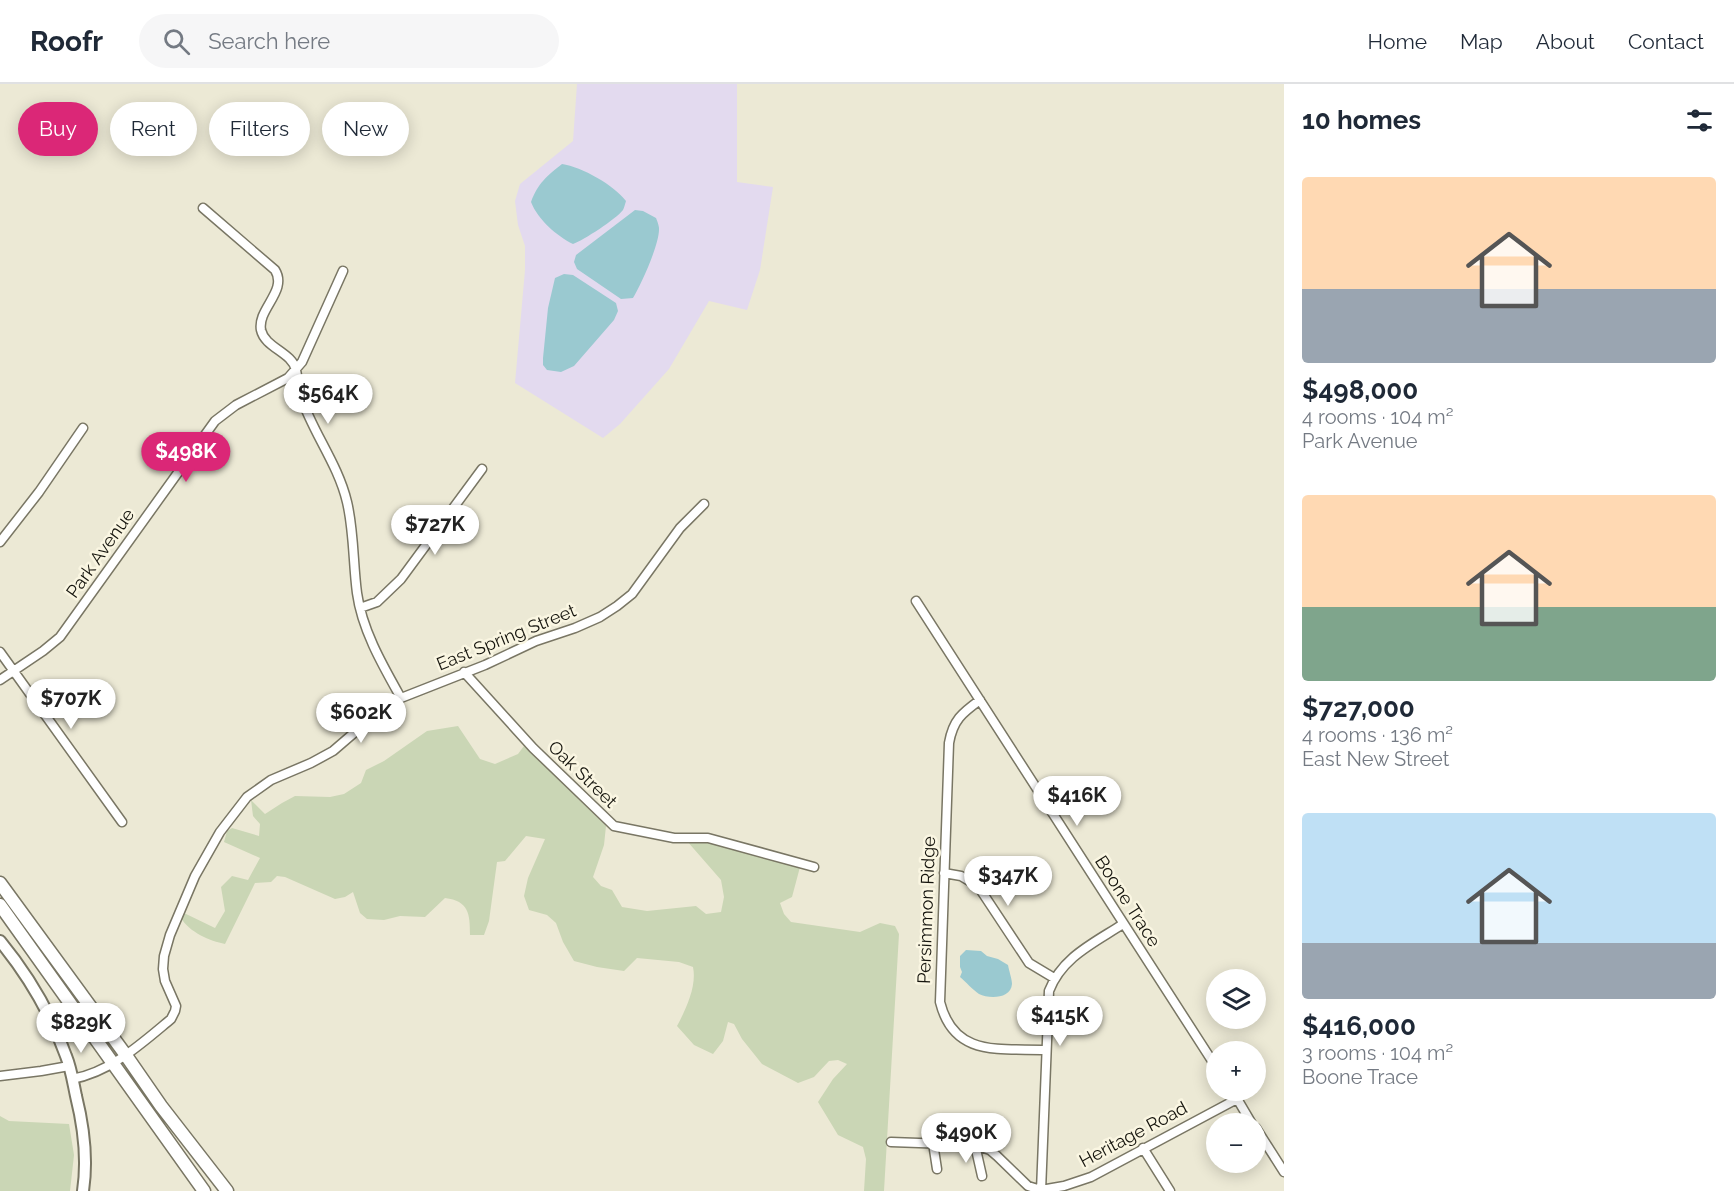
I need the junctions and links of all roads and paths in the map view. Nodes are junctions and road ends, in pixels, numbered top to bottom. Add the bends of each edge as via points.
1 (203, 208) dead end
2 (344, 271) dead end
3 (296, 369) junction
4 (82, 429) dead end
5 (482, 469) dead end
6 (704, 504) dead end
7 (0, 542) edge
8 (916, 601) dead end
9 (360, 608) junction
10 (0, 652) edge
11 (14, 670) junction
12 (464, 672) junction
13 (0, 680) edge
14 (401, 698) junction
15 (980, 700) junction
16 (122, 822) dead end
17 (814, 867) dead end
18 (944, 873) junction
19 (0, 883) edge
20 (0, 905) edge
21 (1123, 924) junction
22 (0, 940) edge
23 (1054, 978) junction
24 (1046, 1050) junction
25 (1206, 1052) edge
26 (125, 1054) junction
27 (112, 1062) junction
28 (69, 1066) junction
29 (0, 1076) edge
30 (72, 1079) junction
31 (1233, 1101) edge
32 (891, 1142) dead end
33 (933, 1143) junction
34 (1266, 1144) edge
35 (975, 1145) junction
36 (1143, 1148) junction
37 (938, 1169) dead end
38 (1284, 1172) edge
39 (982, 1176) dead end
40 (1041, 1190) edge
41 (83, 1191) edge
42 (204, 1191) edge
43 (227, 1191) edge
44 (1170, 1191) edge

1 - 3 street via 278,275 261,331
2 - 3 street, Park Avenue
3 - 9 street via 301,397 347,502
3 - 11 street, Park Avenue via 288,378 236,405 215,421 60,637
4 - 7 street
5 - 9 street via 401,579 377,602
6 - 12 street, East Spring Street via 632,594 617,606 575,628
8 - 15 street, Boone Trace
9 - 14 street via 368,633
10 - 11 street
11 - 13 street, Park Avenue
11 - 16 street
12 - 14 street, East Spring Street
12 - 17 street, Oak Street via 533,748 614,826 674,838 708,838
14 - 26 street, East Spring Street via 383,708 333,751 271,780 235,810 195,876 167,945 164,975 176,1011
15 - 18 street, Persimmon Ridge via 957,719 951,730
15 - 21 street, Boone Trace
18 - 23 street via 962,876 978,886 1029,963
18 - 24 street, Persimmon Ridge via 939,1002 948,1025 957,1036 982,1048
19 - 26 highway
20 - 27 highway
21 - 23 street via 1071,958
21 - 25 street, Boone Trace
22 - 28 main road via 40,1000
23 - 24 street via 1049,991
24 - 40 street
26 - 27 street
26 - 43 highway
27 - 30 street
27 - 42 highway
28 - 29 street
28 - 30 main road
30 - 41 main road via 86,1141
31 - 36 street, Heritage Road
32 - 33 street
33 - 35 street
33 - 37 street
34 - 38 street
35 - 39 street
35 - 40 street via 990,1150 1028,1186
36 - 40 street, Heritage Road via 1091,1177
36 - 44 street

